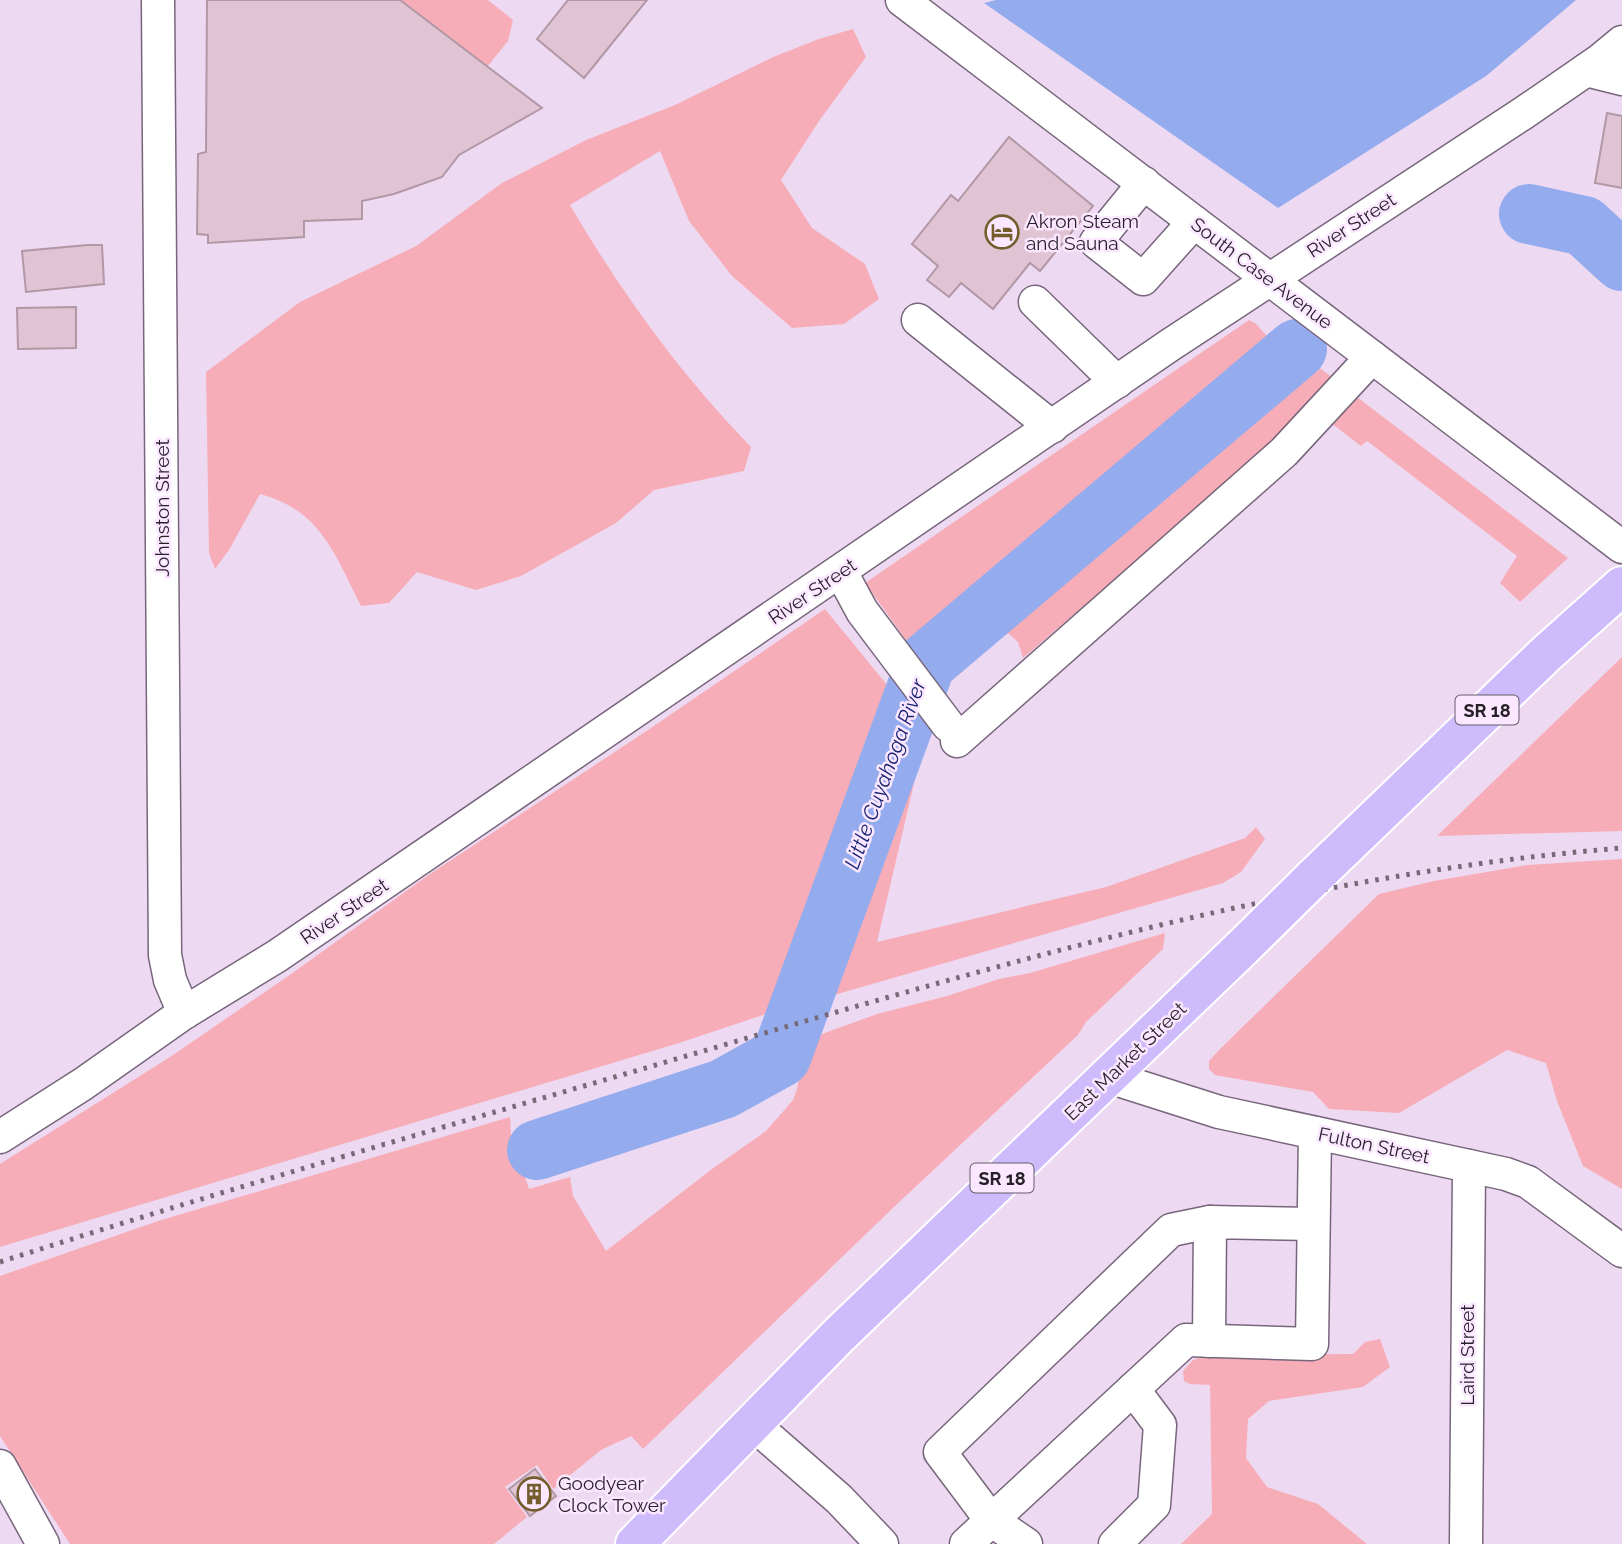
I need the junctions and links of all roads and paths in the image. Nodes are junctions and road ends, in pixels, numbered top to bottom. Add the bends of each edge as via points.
1 (158, 0) edge
2 (902, 0) edge
3 (1622, 42) edge
4 (1586, 70) junction
5 (1622, 79) edge
6 (1144, 183) junction
7 (1194, 222) junction
8 (1270, 279) junction
9 (1035, 302) dead end
10 (918, 320) dead end
11 (1368, 354) junction
12 (1117, 382) junction
13 (1052, 427) junction
14 (1622, 547) edge
15 (841, 572) junction
16 (1622, 586) edge
17 (184, 1013) junction
18 (1109, 1077) junction
19 (1315, 1133) junction
20 (0, 1137) edge
21 (1469, 1166) junction
22 (1210, 1222) junction
23 (1313, 1224) junction
24 (1622, 1251) edge
25 (1209, 1341) junction
26 (1133, 1389) junction
27 (753, 1424) junction
28 (0, 1466) edge
29 (991, 1520) junction
30 (43, 1544) edge
31 (635, 1544) edge
32 (882, 1544) edge
33 (966, 1544) edge
34 (1026, 1544) edge
35 (1115, 1544) edge
36 (1466, 1544) edge

1 - 17 street, Johnston Street via 165,955
2 - 6 street, South Case Avenue
3 - 4 street, River Street
4 - 5 street
4 - 8 street, River Street
6 - 7 street, South Case Avenue
6 - 7 street via 1096,242 1143,279
7 - 8 street, South Case Avenue
8 - 11 street, South Case Avenue
8 - 12 street, River Street
9 - 12 street
10 - 13 street
11 - 14 street, South Case Avenue
11 - 15 street via 1284,452 953,733 862,611
12 - 13 street, River Street
13 - 15 street, River Street
15 - 17 street, River Street via 288,949
16 - 18 main road, East Market Street / SR 18, bridge via 1355,836
17 - 20 street, River Street
18 - 19 street, Fulton Street via 1219,1112
18 - 27 main road, East Market Street / SR 18 via 838,1336
19 - 21 street, Fulton Street
19 - 23 street
21 - 24 street, Fulton Street via 1528,1182
21 - 36 street, Laird Street
22 - 23 street
22 - 25 street
22 - 29 street via 1171,1230 940,1452
23 - 25 street via 1312,1344
25 - 26 street via 1186,1340
26 - 29 street
26 - 35 street via 1160,1425 1154,1505
27 - 31 main road, East Market Street / SR 18
27 - 32 street via 839,1499
28 - 30 street
29 - 33 street
29 - 34 street

